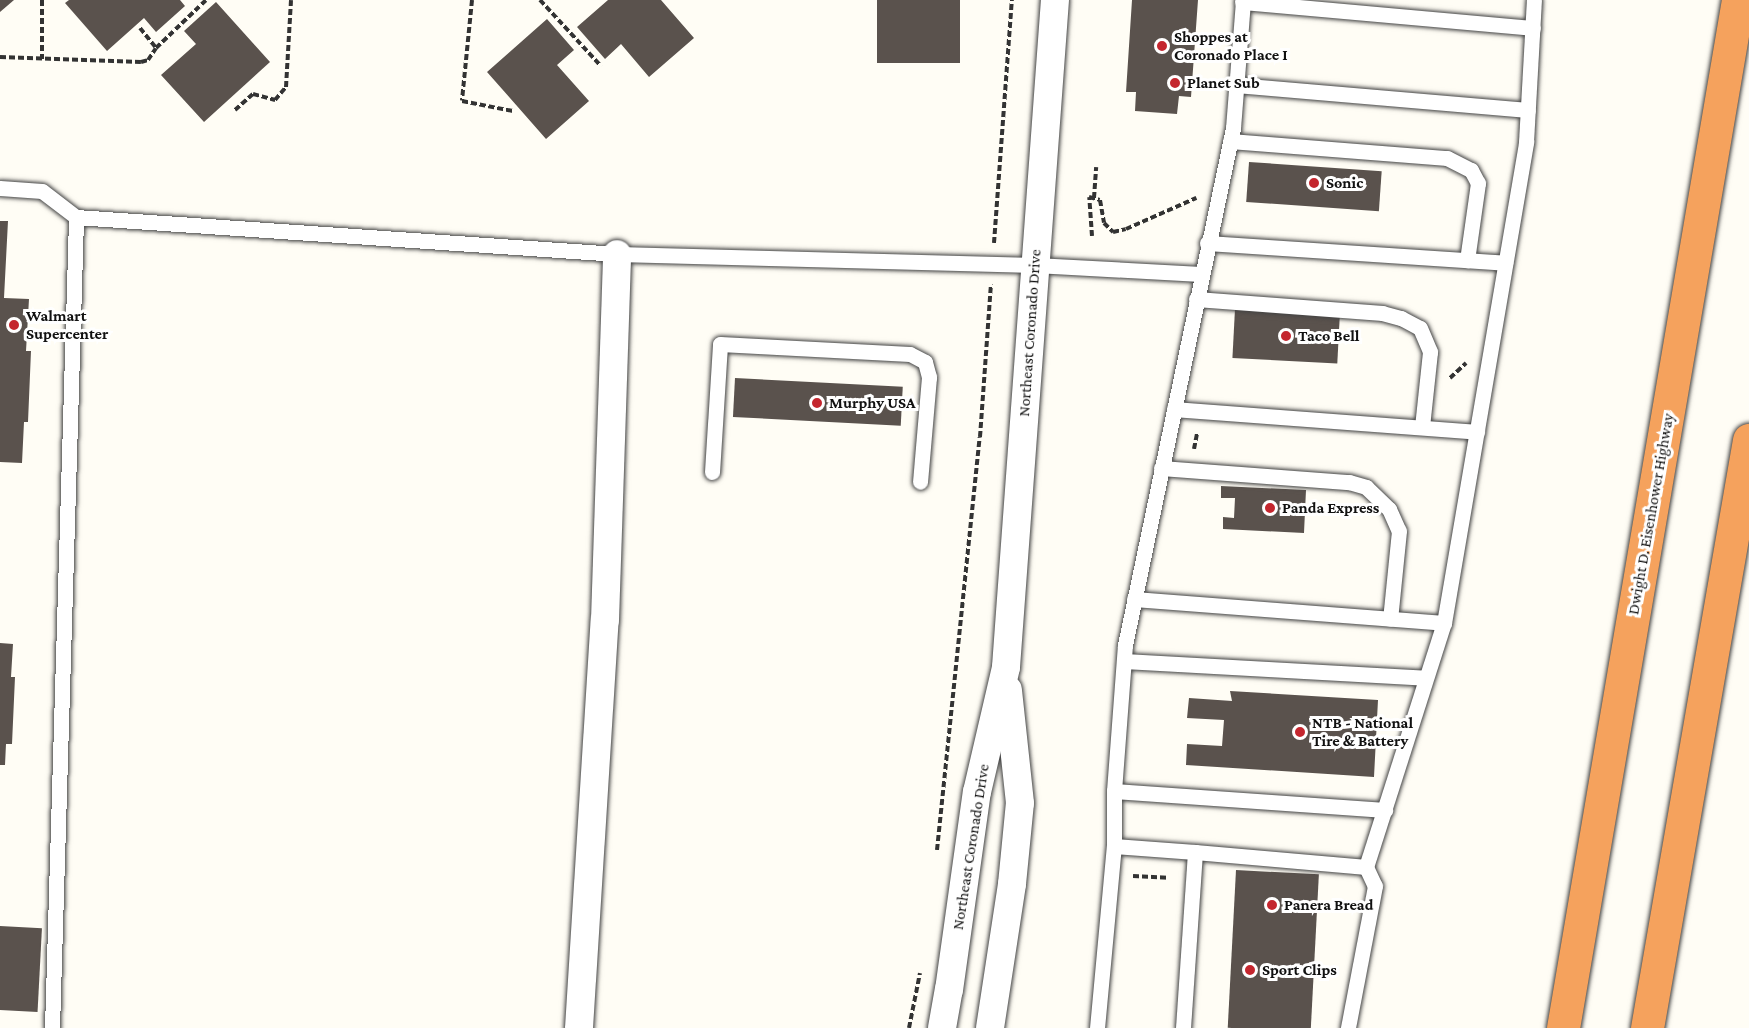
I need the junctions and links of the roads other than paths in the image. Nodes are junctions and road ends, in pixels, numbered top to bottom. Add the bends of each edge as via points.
1 (1055, 0) edge
2 (1534, 0) edge
3 (1738, 0) edge
4 (1243, 1) edge
5 (1325, 5) edge
6 (1533, 28) junction
7 (1236, 85) junction
8 (1528, 110) junction
9 (1230, 141) junction
10 (0, 188) edge
11 (76, 217) junction
12 (1207, 243) junction
13 (617, 254) junction
14 (1467, 260) junction
15 (1505, 263) junction
16 (1035, 266) junction
17 (1201, 274) junction
18 (1196, 299) junction
19 (1174, 409) junction
20 (1422, 427) junction
21 (1477, 432) junction
22 (1749, 440) edge
23 (1161, 468) junction
24 (712, 472) dead end
25 (920, 482) dead end
26 (1134, 599) junction
27 (1390, 619) junction
28 (1444, 623) junction
29 (1124, 661) junction
30 (1006, 667) junction
31 (1426, 678) junction
32 (1114, 792) junction
33 (1384, 810) junction
34 (1114, 846) junction
35 (1195, 852) junction
36 (1366, 867) junction
37 (52, 1028) edge
38 (579, 1028) edge
39 (942, 1028) edge
40 (990, 1028) edge
41 (1097, 1028) edge
42 (1183, 1028) edge
43 (1348, 1028) edge
44 (1563, 1028) edge
45 (1647, 1028) edge

1 - 16 street, Northeast Coronado Drive
2 - 6 lane
3 - 44 highway, Dwight D. Eisenhower Highway
4 - 5 lane
4 - 7 lane
5 - 6 lane
6 - 8 lane
7 - 8 lane
7 - 9 lane
8 - 15 lane
9 - 12 lane
9 - 14 lane via 1447,158 1471,170 1478,183
10 - 11 lane via 42,191
11 - 13 lane
11 - 37 lane
12 - 14 lane
12 - 17 lane
13 - 16 lane
13 - 38 street via 605,620
14 - 15 lane
15 - 21 lane
16 - 17 lane
16 - 30 street, Northeast Coronado Drive
17 - 18 lane
18 - 19 lane
18 - 20 lane via 1382,313 1420,328 1430,352
19 - 20 lane
19 - 23 lane
20 - 21 lane
21 - 28 lane
22 - 45 highway
23 - 26 lane
23 - 27 lane via 1349,482 1365,487 1389,509 1399,531
24 - 25 lane via 720,344 744,345 910,354 925,362 929,377
26 - 27 lane
26 - 29 lane
27 - 28 lane
28 - 31 lane
29 - 31 lane
29 - 32 lane
30 - 39 street, Northeast Coronado Drive via 977,792
30 - 40 street, Northeast Coronado Drive via 1020,803
31 - 33 lane
32 - 33 lane
32 - 34 lane
33 - 36 lane
34 - 35 lane
34 - 41 lane
35 - 36 lane
35 - 42 lane
36 - 43 lane via 1375,886

